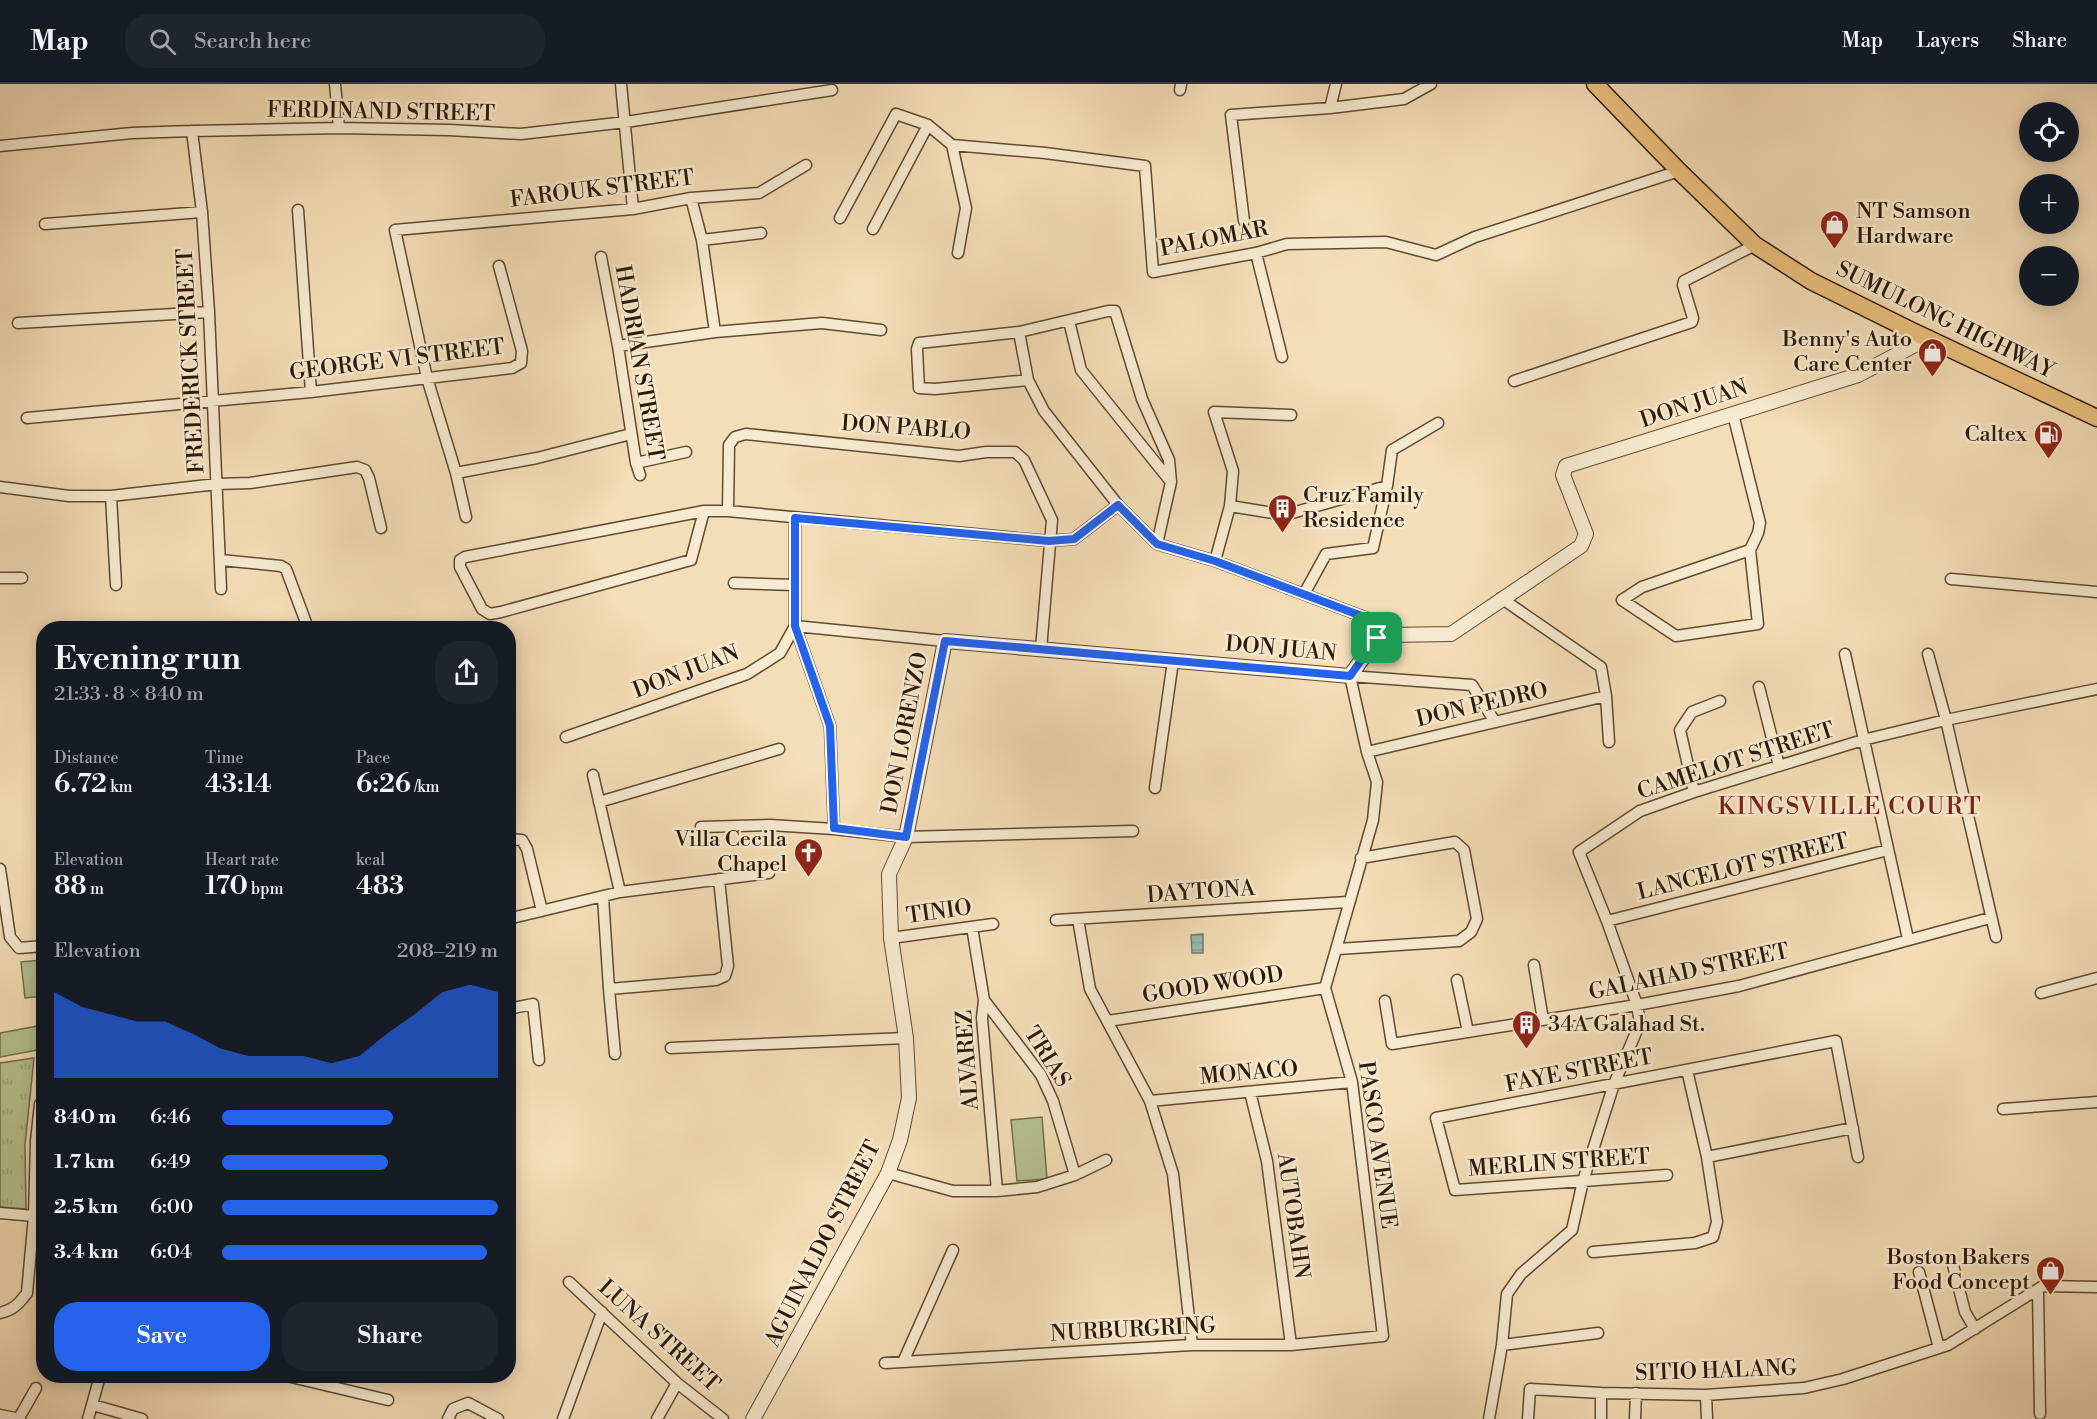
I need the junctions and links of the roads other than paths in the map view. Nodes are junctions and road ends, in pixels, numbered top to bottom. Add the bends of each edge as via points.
1 (334, 84) edge
2 (621, 84) edge
3 (1336, 84) edge
4 (1431, 84) edge
5 (1595, 84) edge
6 (832, 90) dead end
7 (1330, 108) junction
8 (626, 122) junction
9 (928, 125) junction
10 (339, 128) junction
11 (192, 131) junction
12 (952, 145) junction
13 (0, 146) edge
14 (806, 165) dead end
15 (1679, 171) junction
16 (691, 198) junction
17 (633, 209) junction
18 (298, 210) dead end
19 (202, 212) junction
20 (840, 218) dead end
21 (1244, 221) dead end
22 (45, 224) dead end
23 (873, 229) dead end
24 (761, 232) dead end
25 (702, 240) junction
26 (1755, 245) junction
27 (958, 253) dead end
28 (1256, 253) junction
29 (601, 257) dead end
30 (499, 266) dead end
31 (209, 312) junction
32 (1069, 321) junction
33 (18, 323) dead end
34 (881, 330) dead end
35 (715, 332) junction
36 (1019, 332) junction
37 (1928, 339) junction
38 (618, 346) junction
39 (1282, 357) dead end
40 (427, 378) junction
41 (1028, 380) junction
42 (1514, 381) dead end
43 (311, 392) junction
44 (213, 400) junction
45 (1733, 414) junction
46 (1291, 415) dead end
47 (27, 418) dead end
48 (2097, 418) edge
49 (1438, 423) dead end
50 (632, 434) junction
51 (686, 452) dead end
52 (636, 463) junction
53 (456, 473) junction
54 (640, 475) dead end
55 (1171, 482) junction
56 (217, 484) junction
57 (1387, 486) junction
58 (0, 487) edge
59 (111, 496) junction
60 (1118, 505) junction
61 (1230, 506) junction
62 (728, 511) junction
63 (704, 512) junction
64 (466, 516) dead end
65 (795, 518) junction
66 (381, 528) dead end
67 (1049, 541) junction
68 (1157, 544) junction
69 (1750, 550) junction
70 (221, 560) junction
71 (1215, 561) junction
72 (0, 578) edge
73 (22, 578) dead end
74 (1951, 579) dead end
75 (734, 583) dead end
76 (116, 585) dead end
77 (795, 585) junction
78 (221, 589) dead end
79 (2097, 592) edge
80 (1304, 594) junction
81 (1502, 598) junction
82 (305, 621) edge
83 (795, 626) junction
84 (1377, 638) junction
85 (945, 641) junction
86 (1041, 649) junction
87 (1845, 654) dead end
88 (1928, 654) dead end
89 (1173, 661) junction
90 (1350, 676) junction
91 (1759, 687) dead end
92 (2097, 689) edge
93 (1606, 696) junction
94 (1720, 701) dead end
95 (1946, 720) junction
96 (1495, 722) junction
97 (566, 737) dead end
98 (1863, 740) junction
99 (1609, 742) dead end
100 (779, 749) dead end
101 (1367, 752) junction
102 (1779, 766) junction
103 (593, 775) dead end
104 (1155, 788) dead end
105 (1694, 792) junction
106 (599, 802) junction
107 (700, 826) dead end
108 (834, 828) junction
109 (1133, 831) dead end
110 (906, 837) junction
111 (516, 839) edge
112 (1888, 850) junction
113 (1361, 858) junction
114 (0, 869) edge
115 (769, 873) dead end
116 (719, 879) junction
117 (620, 892) junction
118 (603, 897) junction
119 (1348, 902) junction
120 (542, 911) junction
121 (516, 917) edge
122 (1990, 918) junction
123 (1078, 919) junction
124 (1056, 920) dead end
125 (1607, 921) junction
126 (993, 924) dead end
127 (972, 927) junction
128 (1996, 937) dead end
129 (891, 938) junction
130 (1908, 939) junction
131 (36, 947) edge
132 (1338, 949) junction
133 (1534, 965) dead end
134 (2097, 978) edge
135 (1457, 980) dead end
136 (1325, 988) junction
137 (609, 989) junction
138 (2042, 993) dead end
139 (984, 1000) junction
140 (1385, 1001) dead end
141 (1637, 1005) junction
142 (516, 1007) edge
143 (1543, 1020) junction
144 (1108, 1021) junction
145 (1468, 1032) junction
146 (906, 1038) junction
147 (670, 1048) dead end
148 (615, 1054) dead end
149 (539, 1060) dead end
150 (1687, 1070) junction
151 (1352, 1082) junction
152 (1614, 1084) junction
153 (1250, 1092) junction
154 (1150, 1101) junction
155 (2097, 1102) edge
156 (2003, 1109) dead end
157 (1853, 1128) junction
158 (36, 1141) edge
159 (1707, 1157) junction
160 (1858, 1157) dead end
161 (1106, 1160) dead end
162 (888, 1173) junction
163 (1075, 1175) junction
164 (1667, 1175) dead end
165 (1583, 1181) junction
166 (1455, 1190) joint
167 (998, 1191) junction
168 (0, 1213) edge
169 (34, 1216) junction
170 (953, 1250) dead end
171 (1593, 1252) dead end
172 (1953, 1264) dead end
173 (1918, 1272) dead end
174 (569, 1282) dead end
175 (2097, 1287) edge
176 (2038, 1290) junction
177 (602, 1312) junction
178 (0, 1313) edge
179 (1974, 1329) junction
180 (1598, 1333) dead end
181 (1383, 1336) joint
182 (1502, 1344) junction
183 (1192, 1345) junction
184 (1291, 1345) junction
185 (1939, 1348) junction
186 (903, 1362) junction
187 (885, 1363) dead end
188 (98, 1383) edge
189 (315, 1383) edge
190 (677, 1383) junction
191 (36, 1388) dead end
192 (1601, 1393) junction
193 (1636, 1393) junction
194 (1706, 1395) junction
195 (387, 1400) dead end
196 (93, 1405) junction
197 (2040, 1414) dead end
198 (0, 1415) edge
199 (19, 1419) edge
200 (88, 1419) edge
201 (142, 1419) edge
202 (448, 1419) edge
203 (498, 1419) edge
204 (563, 1419) edge
205 (657, 1419) edge
206 (723, 1419) edge
207 (753, 1419) edge
208 (1489, 1419) edge
209 (1528, 1419) edge
210 (1601, 1419) edge
211 (1635, 1419) edge
212 (1707, 1419) edge

1 - 10 street
2 - 8 street
3 - 7 street
4 - 7 street via 1404,99
5 - 15 main road, SUMULONG HIGHWAY
6 - 8 street, FERDINAND STREET
7 - 21 street via 1231,115
8 - 10 street, FERDINAND STREET via 520,134
8 - 17 street
9 - 12 street
9 - 20 street via 896,114
9 - 23 street
10 - 11 street, FERDINAND STREET
11 - 13 street, FERDINAND STREET
11 - 19 street, FREDERICK STREET
12 - 27 street via 966,208
12 - 28 street, PALOMAR via 1145,166 1154,272
14 - 16 street, FAROUK STREET via 759,193
15 - 26 main road, SUMULONG HIGHWAY
15 - 28 street, PALOMAR via 1475,237 1436,255 1386,242 1287,244
16 - 17 street, FAROUK STREET
16 - 25 street
17 - 40 street, FAROUK STREET via 395,230
18 - 43 street
19 - 22 street
19 - 31 street, FREDERICK STREET
24 - 25 street
25 - 35 street
26 - 37 main road, SUMULONG HIGHWAY via 1811,281
26 - 42 street via 1684,281 1692,322
28 - 39 street
29 - 38 street, HADRIAN STREET
30 - 40 street, GEORGE VI STREET via 522,351 521,363 512,368
31 - 33 street
31 - 44 street, FREDERICK STREET
32 - 36 street
32 - 55 street via 1081,370
32 - 55 street via 1115,311 1142,399 1169,460
34 - 35 street via 822,323
35 - 38 street
36 - 41 street
36 - 41 street via 919,343 918,383 919,388 935,389
37 - 45 street, DON JUAN via 1858,375
37 - 48 main road, SUMULONG HIGHWAY
38 - 50 street, HADRIAN STREET
40 - 43 street, GEORGE VI STREET
40 - 53 street
41 - 60 street via 1044,411
43 - 44 street, GEORGE VI STREET
44 - 47 street, GEORGE VI STREET
44 - 56 street, FREDERICK STREET
45 - 69 street via 1760,523
45 - 81 street, DON JUAN via 1566,466 1563,475 1586,534 1581,546
46 - 61 street via 1214,412 1233,471
49 - 57 street via 1392,450
50 - 52 street, HADRIAN STREET
50 - 53 street
51 - 52 street
52 - 54 street, HADRIAN STREET
53 - 64 street
55 - 68 street
56 - 59 street
56 - 66 street via 357,467 369,477
56 - 70 street, FREDERICK STREET
57 - 61 street via 1285,515
57 - 80 street via 1373,548 1326,554
58 - 59 street via 69,496
59 - 76 street
60 - 67 street via 1074,539
60 - 68 street
61 - 71 street
62 - 63 street
62 - 65 street
62 - 67 street, DON PABLO via 729,445 735,437 746,434 949,455 1016,452 1024,460 1052,520
63 - 63 street via 465,557 460,560 460,567 482,609 490,614 501,612 691,560
65 - 67 street
65 - 77 street
67 - 86 street, DON PABLO
68 - 71 street
69 - 69 street via 1758,624 1676,636 1622,600 1642,587
70 - 78 street, FREDERICK STREET
70 - 82 street via 286,569
71 - 80 street
72 - 73 street
74 - 79 street
75 - 77 street
77 - 83 street
80 - 84 street via 1367,618
81 - 84 street, DON JUAN via 1451,633
81 - 93 street via 1600,667
83 - 85 street, DON JUAN
83 - 97 street, DON JUAN via 780,653 747,674
83 - 108 street via 830,726
84 - 90 street, DON JUAN
85 - 86 street, DON JUAN
85 - 110 street, DON LORENZO
86 - 89 street, DON JUAN
87 - 98 street
88 - 95 street
89 - 90 street, DON JUAN
89 - 104 street
90 - 96 street via 1472,685
90 - 101 street
91 - 102 street
92 - 95 street, CAMELOT STREET
93 - 96 street, DON PEDRO
93 - 99 street
94 - 105 street via 1692,711 1680,730
95 - 98 street, CAMELOT STREET
95 - 122 street
96 - 101 street, DON PEDRO
98 - 102 street, CAMELOT STREET
98 - 112 street
100 - 106 street
101 - 113 street via 1377,782 1373,820
102 - 105 street, CAMELOT STREET
103 - 106 street
105 - 125 street, CAMELOT STREET via 1640,811 1579,852
106 - 117 street
107 - 108 street
108 - 110 street
109 - 110 street
110 - 129 street, DON LORENZO via 889,874
111 - 120 street via 522,840 527,849
112 - 125 street, LANCELOT STREET
112 - 130 street
113 - 119 street
113 - 132 street via 1455,842 1464,850 1477,919 1471,932 1459,941
114 - 131 street via 10,937 19,948
115 - 116 street
116 - 117 street
116 - 137 street via 728,966 725,976
117 - 118 street
118 - 120 street
118 - 137 street
119 - 123 street, DAYTONA
119 - 132 street
120 - 121 street
122 - 128 street
122 - 130 street, GALAHAD STREET
123 - 124 street, DAYTONA
123 - 144 street via 1089,989
125 - 141 street, CAMELOT STREET
126 - 127 street, TINIO
127 - 129 street, TINIO
127 - 139 street, ALVAREZ
129 - 146 street, AGUINALDO STREET
130 - 141 street, GALAHAD STREET via 1739,986
132 - 136 street
133 - 143 street
134 - 138 street
135 - 145 street
136 - 144 street, GOOD WOOD
136 - 151 street, PASCO AVENUE
137 - 148 street
139 - 163 street, TRIAS via 1041,1075
139 - 167 street, ALVAREZ via 982,1018
140 - 145 street, GALAHAD STREET via 1392,1044
141 - 143 street, GALAHAD STREET
141 - 152 street, CAMELOT STREET via 1640,1023
142 - 149 street via 532,1004
143 - 145 street, GALAHAD STREET
144 - 154 street
146 - 147 street
146 - 162 street, AGUINALDO STREET via 909,1098
150 - 152 street, FAYE STREET
150 - 157 street, FAYE STREET via 1836,1041
150 - 159 street
151 - 153 street, MONACO
151 - 181 street, PASCO AVENUE
152 - 165 street, CAMELOT STREET
152 - 166 street, FAYE STREET via 1436,1118
153 - 154 street, MONACO
153 - 184 street, AUTOBAHN via 1267,1161
154 - 183 street via 1173,1174
155 - 156 street
157 - 159 street
157 - 160 street
158 - 169 street
159 - 171 street via 1717,1222 1713,1237 1695,1243
161 - 163 street
162 - 167 street via 953,1191
162 - 207 street, AGUINALDO STREET
163 - 167 street via 1037,1186
164 - 165 street, MERLIN STREET
165 - 166 street, MERLIN STREET
165 - 182 street, CAMELOT STREET via 1572,1230 1521,1274 1507,1294
168 - 169 street
169 - 178 street via 27,1293 20,1303
170 - 186 street
172 - 179 street via 1965,1312
173 - 185 street
174 - 177 street, LUNA STREET
175 - 176 street, SITIO HALANG via 2043,1286
176 - 179 street, SITIO HALANG
176 - 197 street
177 - 190 street, LUNA STREET
177 - 204 street
179 - 185 street, SITIO HALANG
180 - 182 street
181 - 184 street, NURBURGRING
182 - 208 street, CAMELOT STREET
183 - 184 street, NURBURGRING
183 - 186 street, NURBURGRING
185 - 194 street, SITIO HALANG via 1804,1388
186 - 187 street, NURBURGRING
188 - 196 street
189 - 195 street
190 - 205 street
190 - 206 street, LUNA STREET
191 - 199 street
192 - 193 street, SITIO HALANG
192 - 209 street, SITIO HALANG via 1530,1389
192 - 210 street
193 - 194 street, SITIO HALANG
193 - 211 street
194 - 212 street
196 - 200 street
196 - 201 street
198 - 199 street
202 - 203 street via 453,1409 468,1403

